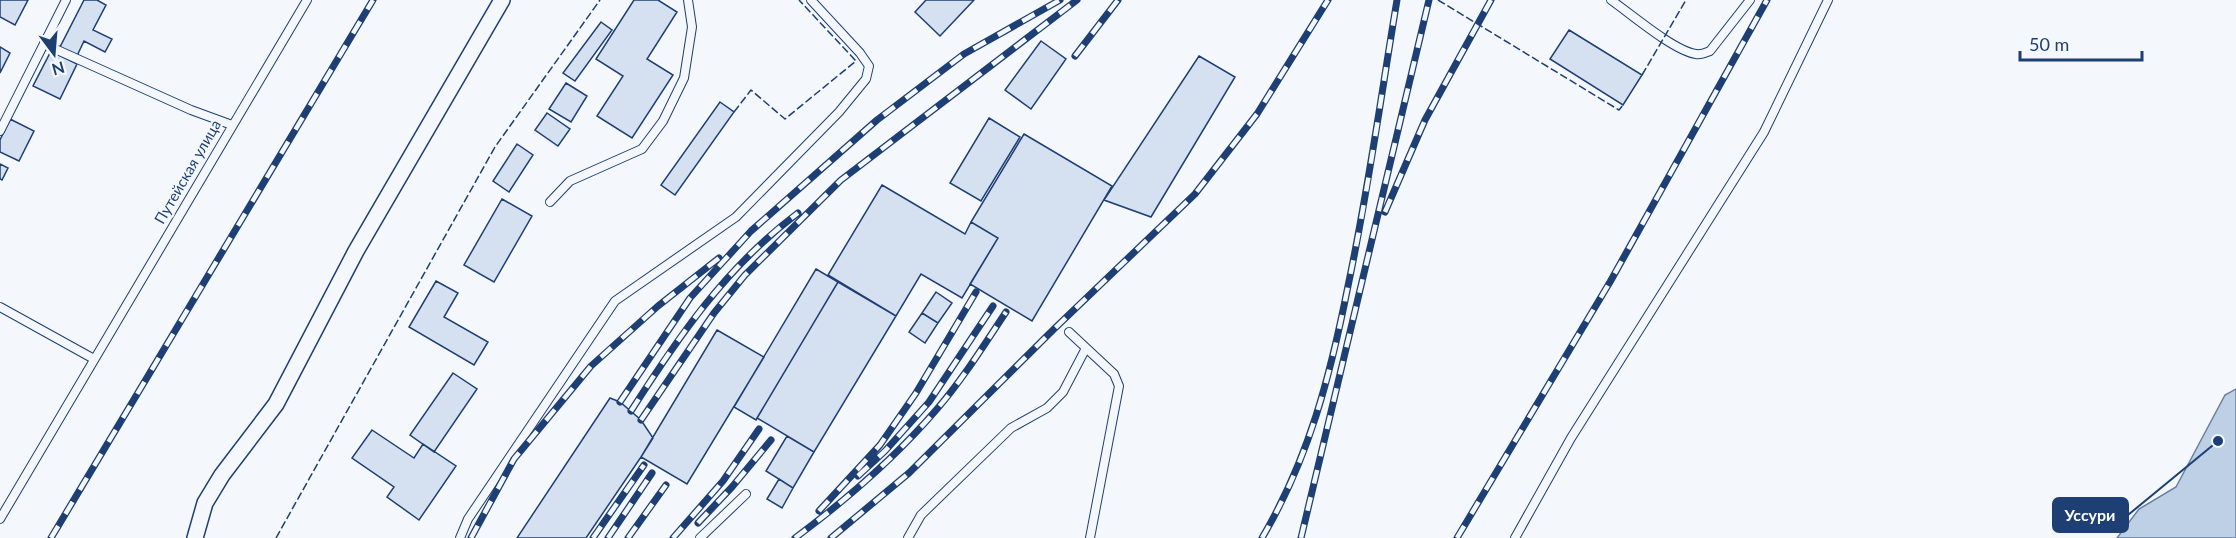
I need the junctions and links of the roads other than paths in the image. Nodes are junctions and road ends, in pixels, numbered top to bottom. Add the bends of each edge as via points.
1 (66, 0) edge
2 (307, 0) edge
3 (502, 0) edge
4 (688, 0) edge
5 (811, 0) edge
6 (1611, 0) edge
7 (1750, 0) edge
8 (1828, 0) edge
9 (44, 44) junction
10 (232, 125) junction
11 (0, 132) edge
12 (550, 202) dead end
13 (0, 307) edge
14 (1069, 332) dead end
15 (1086, 348) junction
16 (94, 359) junction
17 (746, 494) dead end
18 (0, 518) edge
19 (195, 538) edge
20 (460, 538) edge
21 (700, 538) edge
22 (908, 538) edge
23 (1090, 538) edge
24 (1515, 538) edge

1 - 9 lane
2 - 10 lane, Путейская улица
3 - 19 street via 356,251 276,404 205,503
4 - 12 lane via 692,27 684,78 663,121 642,149 570,181
5 - 20 lane via 860,53 869,66 866,79 736,217 615,301 468,519
6 - 7 lane via 1680,48 1702,54 1710,51
8 - 24 lane via 1764,132 1571,438
9 - 10 lane
9 - 11 lane
10 - 16 lane, Путейская улица
13 - 16 lane
14 - 15 lane
15 - 22 lane via 1063,392 1047,408 1011,428 921,515
15 - 23 lane via 1114,374 1119,386
16 - 18 lane, Путейская улица
17 - 21 lane

